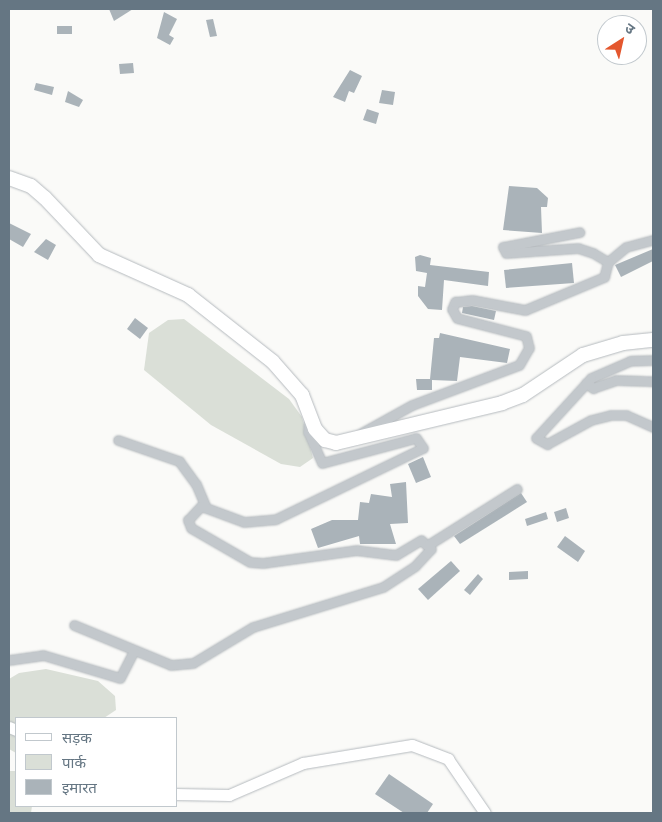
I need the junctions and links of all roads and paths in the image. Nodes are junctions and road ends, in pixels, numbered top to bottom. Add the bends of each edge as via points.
1 (9, 178) edge
2 (580, 232) dead end
3 (653, 240) edge
4 (608, 262) junction
5 (653, 340) edge
6 (653, 360) edge
7 (653, 381) edge
8 (586, 383) junction
9 (309, 417) junction
10 (653, 427) edge
11 (118, 440) dead end
12 (348, 442) junction
13 (517, 489) dead end
14 (206, 508) junction
15 (428, 545) junction
16 (74, 625) dead end
17 (134, 651) junction
18 (9, 660) edge
19 (178, 794) edge
20 (485, 813) edge

1 - 9 highway via 31,186 46,198 99,254 188,295 273,362 302,395
2 - 4 street via 503,247 506,253 578,248
3 - 4 street via 626,247
4 - 12 street via 604,277 525,310 455,302 452,309 457,318 526,336 529,348 519,365 380,419
5 - 12 highway via 623,343 583,355 523,395 502,404
6 - 8 street via 620,364
7 - 8 street via 616,380 593,388
8 - 10 street via 537,432 542,444 591,420 610,415 626,415
9 - 12 highway via 325,440
9 - 14 street via 308,432 322,463 416,438 423,448 276,519 244,522
11 - 14 street via 179,461
13 - 15 street
14 - 15 street via 192,511 188,520 192,528 250,562 357,550 396,555 421,540
15 - 17 street via 428,552 414,566 383,587 253,627 192,663 171,665
16 - 17 street
17 - 18 street via 120,678 42,655
19 - 20 main road via 229,795 303,763 412,745 448,760

